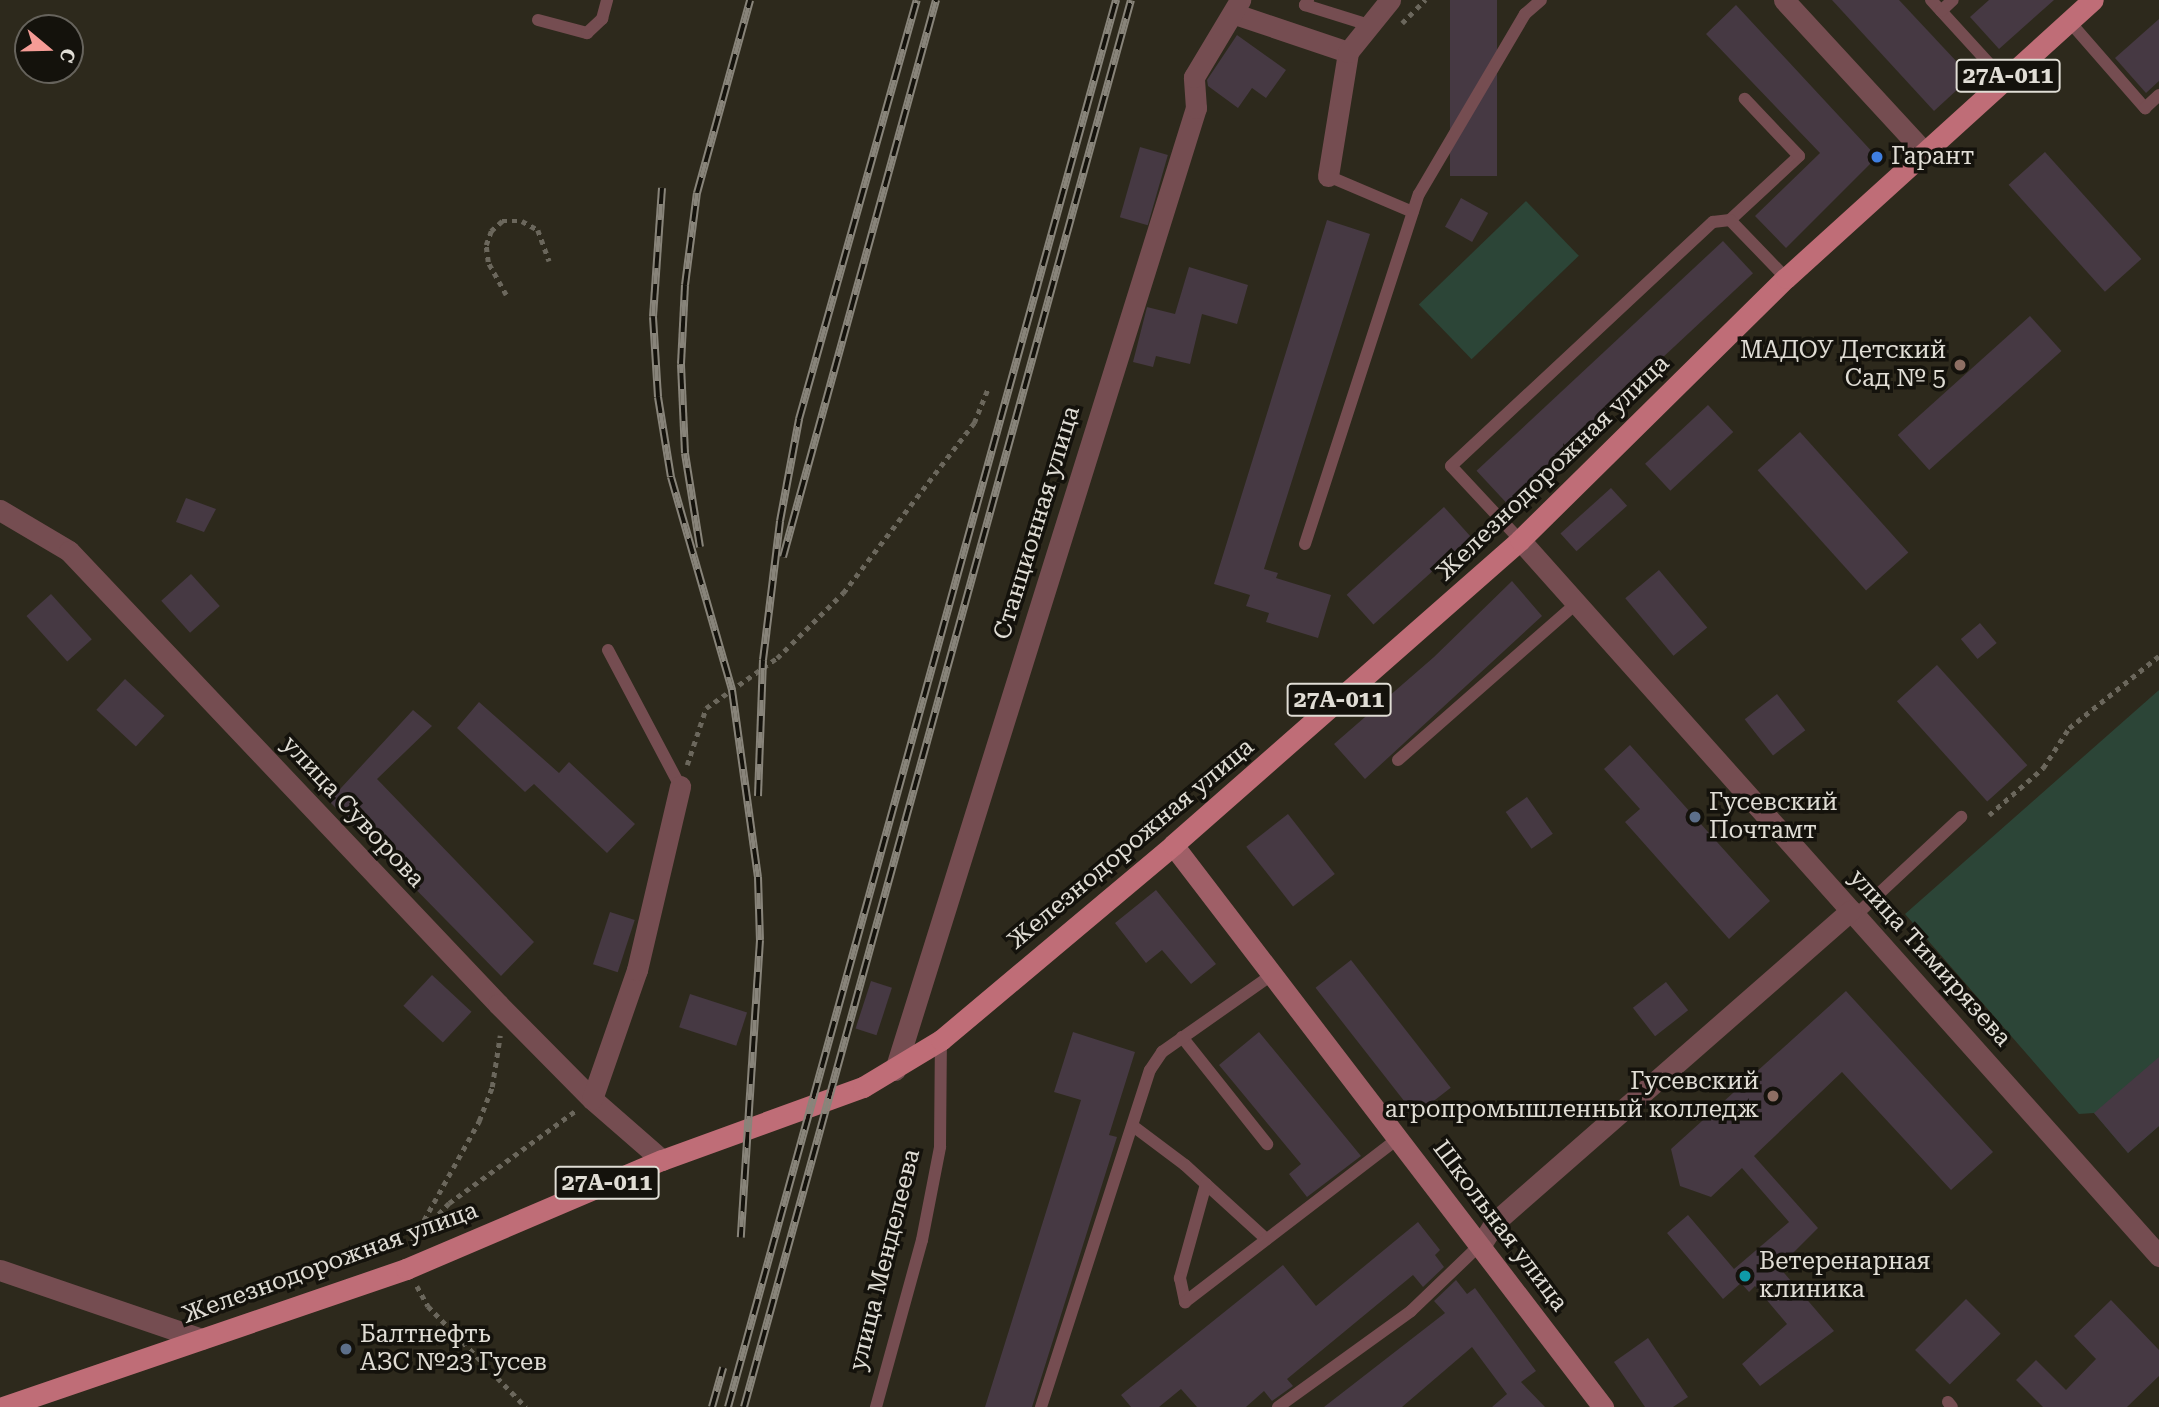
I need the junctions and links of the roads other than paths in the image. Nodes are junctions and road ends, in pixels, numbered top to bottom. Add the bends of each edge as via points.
1 (607, 0) edge
2 (1308, 0) edge
3 (1390, 0) edge
4 (1541, 0) edge
5 (1784, 0) edge
6 (1931, 0) edge
7 (1954, 0) edge
8 (2093, 0) edge
9 (1237, 7) edge
10 (1941, 11) junction
11 (538, 20) dead end
12 (2069, 21) junction
13 (1369, 25) junction
14 (1348, 52) junction
15 (2004, 80) junction
16 (2159, 95) edge
17 (1745, 99) dead end
18 (1926, 154) junction
19 (1328, 176) joint
20 (1413, 212) junction
21 (1730, 220) junction
22 (1786, 278) junction
23 (0, 510) edge
24 (1520, 540) junction
25 (1305, 544) dead end
26 (1577, 603) junction
27 (608, 650) dead end
28 (1398, 760) dead end
29 (680, 786) joint
30 (1961, 817) dead end
31 (1173, 845) junction
32 (1854, 912) junction
33 (1273, 974) junction
34 (1182, 1037) junction
35 (941, 1040) junction
36 (895, 1070) junction
37 (592, 1099) junction
38 (1133, 1126) junction
39 (1399, 1137) junction
40 (1267, 1144) dead end
41 (662, 1160) junction
42 (1206, 1184) junction
43 (1266, 1239) junction
44 (1482, 1243) junction
45 (2159, 1256) edge
46 (0, 1270) edge
47 (202, 1339) junction
48 (3, 1407) edge
49 (876, 1407) edge
50 (1041, 1407) edge
51 (1278, 1407) edge
52 (1602, 1407) edge

1 - 11 lane via 602,19 587,33
2 - 13 lane via 1305,5
3 - 13 street
4 - 20 lane via 1518,26 1419,194
5 - 18 street
6 - 10 lane
7 - 10 lane
8 - 12 main road, Железнодорожная улица / 27А-011
9 - 14 street
9 - 36 street, Станционная улица via 1194,77 1196,108
10 - 15 lane
12 - 15 main road, Железнодорожная улица / 27А-011
12 - 16 lane via 2145,108
13 - 14 street
14 - 19 street
15 - 18 main road, Железнодорожная улица / 27А-011
17 - 21 lane via 1799,156
18 - 22 main road, Железнодорожная улица / 27А-011
19 - 20 lane
20 - 25 lane
21 - 22 lane
21 - 24 lane via 1713,222 1451,466
22 - 24 main road, Железнодорожная улица / 27А-011
23 - 37 street, улица Суворова via 69,551
24 - 26 street, улица Тимирязева
24 - 31 main road, Железнодорожная улица / 27А-011
26 - 28 lane
26 - 32 street, улица Тимирязева
27 - 29 lane
29 - 37 street via 637,970
30 - 32 lane
31 - 33 main road, Школьная улица
31 - 35 main road, Железнодорожная улица / 27А-011
32 - 44 street via 1495,1222
32 - 45 street, улица Тимирязева
33 - 34 lane
33 - 39 main road, Школьная улица
34 - 38 lane via 1162,1052 1150,1070
34 - 40 lane
35 - 36 main road, Железнодорожная улица / 27А-011
35 - 49 lane, улица Менделеева via 940,1147 922,1240
36 - 41 main road, Железнодорожная улица / 27А-011 via 863,1087
37 - 41 street, улица Суворова
38 - 42 lane
38 - 50 lane
39 - 43 lane
39 - 44 main road, Школьная улица
41 - 47 main road, Железнодорожная улица / 27А-011 via 405,1269
42 - 43 lane
42 - 43 lane via 1180,1278 1185,1301
44 - 51 lane via 1411,1311
44 - 52 main road, Школьная улица
46 - 47 street
47 - 48 main road, Железнодорожная улица / 27А-011

